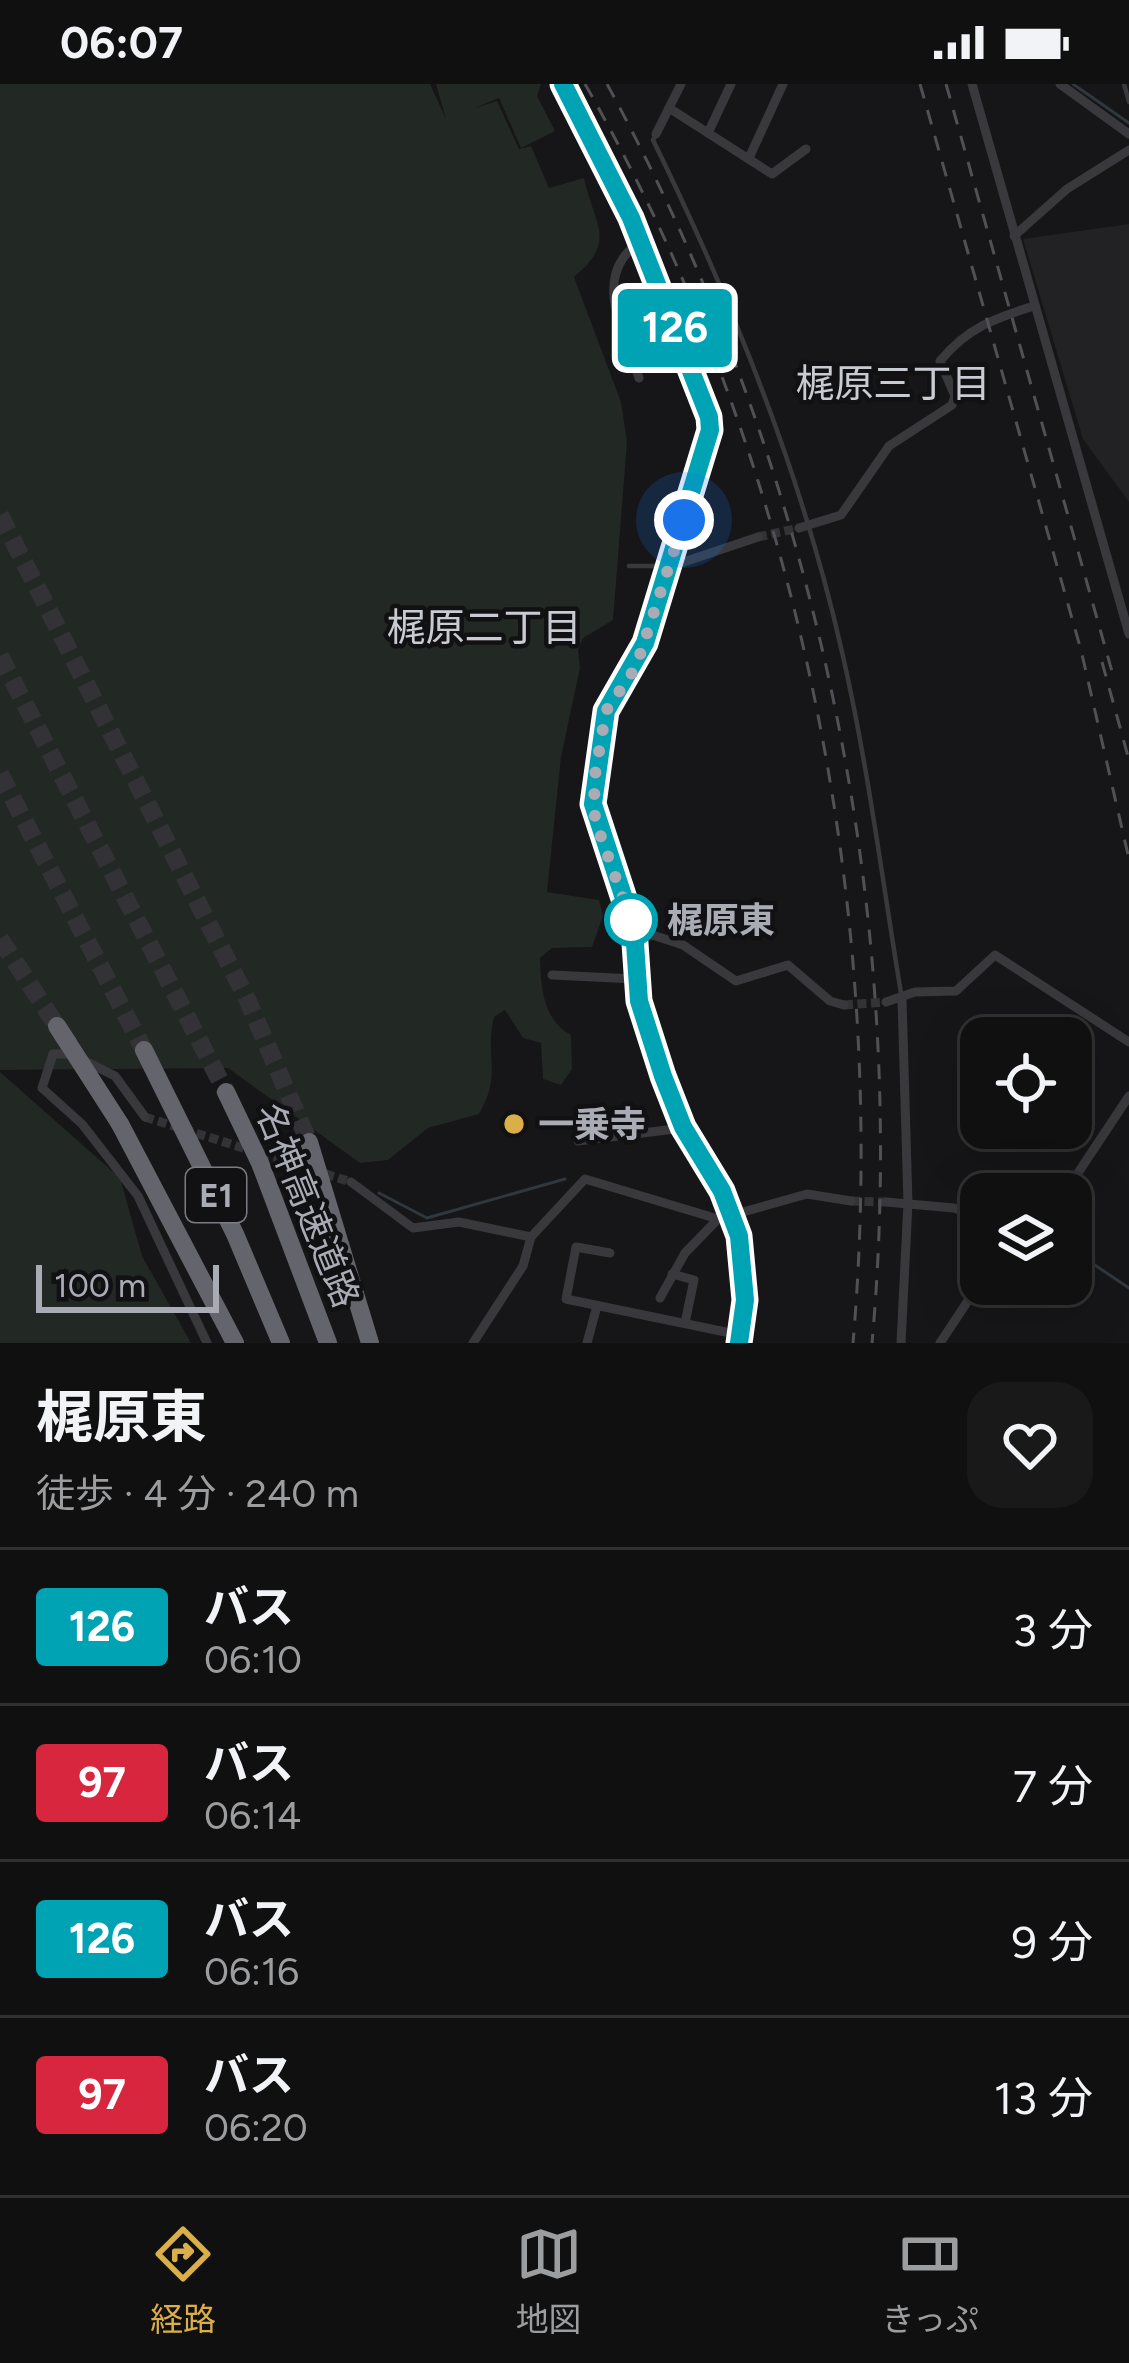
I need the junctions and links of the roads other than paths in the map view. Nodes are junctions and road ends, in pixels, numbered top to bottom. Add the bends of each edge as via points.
1 (563, 84) edge
2 (681, 84) edge
3 (731, 84) edge
4 (784, 84) edge
5 (972, 84) edge
6 (1060, 84) edge
7 (1124, 84) edge
8 (1129, 102) edge
9 (669, 109) junction
10 (708, 133) junction
11 (656, 134) joint
12 (1129, 134) edge
13 (806, 149) dead end
14 (1129, 150) edge
15 (748, 158) junction
16 (1014, 236) junction
17 (640, 242) junction
18 (1034, 306) junction
19 (639, 378) dead end
20 (803, 527) junction
21 (758, 537) tunnel mouth
22 (629, 566) dead end
23 (672, 566) junction
24 (1129, 634) edge
25 (634, 929) junction
26 (552, 975) dead end
27 (635, 979) junction
28 (902, 999) junction
29 (886, 1002) tunnel mouth
30 (844, 1005) tunnel mouth
31 (62, 1035) tunnel mouth
32 (1129, 1042) edge
33 (144, 1050) tunnel mouth
34 (226, 1092) tunnel mouth
35 (1129, 1096) edge
36 (145, 1118) tunnel mouth
37 (683, 1127) junction
38 (309, 1142) tunnel mouth
39 (578, 1142) dead end
40 (1078, 1173) edge
41 (351, 1182) tunnel mouth
42 (851, 1201) tunnel mouth
43 (886, 1202) tunnel mouth
44 (908, 1203) junction
45 (960, 1213) edge
46 (725, 1218) junction
47 (531, 1237) junction
48 (610, 1253) dead end
49 (672, 1274) junction
50 (660, 1298) dead end
51 (965, 1305) edge
52 (597, 1306) junction
53 (685, 1323) junction
54 (739, 1339) edge
55 (207, 1343) edge
56 (235, 1343) edge
57 (280, 1343) edge
58 (328, 1343) edge
59 (370, 1343) edge
60 (473, 1343) edge
61 (587, 1343) edge
62 (901, 1343) edge
63 (940, 1343) edge

1 - 17 main road
2 - 9 street
3 - 10 street
4 - 15 street
5 - 16 street
6 - 12 street
7 - 8 lane
9 - 10 street
9 - 11 street
10 - 15 street
11 - 20 lane via 737,324
13 - 15 street via 772,174
14 - 16 street
16 - 18 street
17 - 19 street via 621,257 610,290
17 - 23 main road via 710,424
18 - 20 street via 981,322 943,356 952,405 892,443 841,515
18 - 24 street
20 - 28 lane via 859,730
21 - 23 street
22 - 23 lane
23 - 25 main road via 636,667 606,711 594,781 595,820
25 - 27 main road
25 - 30 street via 683,945 736,981 788,965
26 - 27 street
27 - 37 main road
28 - 29 street
28 - 32 street via 961,988 995,955
28 - 44 street
31 - 56 highway, E1, bridge via 120,1124
33 - 57 highway, E1
34 - 58 highway, 名神高速道路 / E1
35 - 40 street
36 - 55 street via 115,1076 71,1054 53,1054 42,1088 138,1196
37 - 39 street
37 - 46 main road
38 - 59 highway, 名神高速道路
41 - 47 street via 413,1228 459,1222
42 - 46 street via 806,1194
43 - 44 street
44 - 45 street
44 - 62 street
46 - 47 street via 585,1179
46 - 49 street
46 - 54 main road via 744,1284
47 - 60 street via 523,1266
48 - 52 street via 577,1243 566,1299
49 - 50 street
49 - 53 street via 694,1280
51 - 63 street
52 - 53 street
52 - 61 street
53 - 54 street

